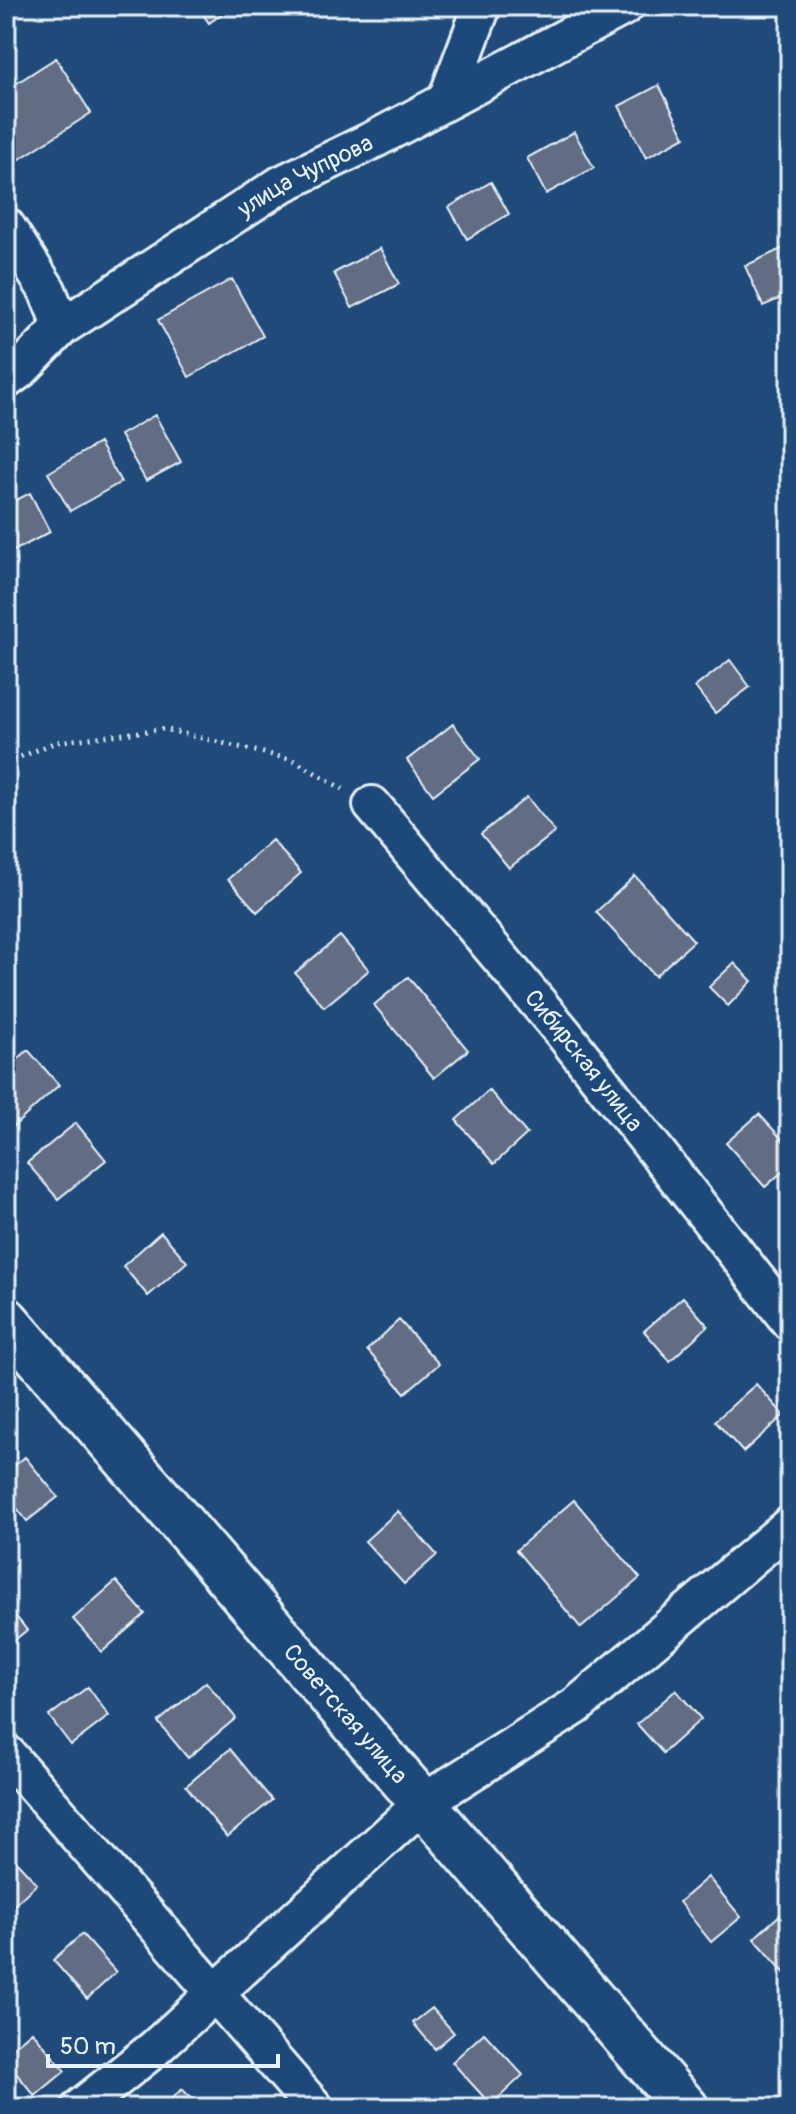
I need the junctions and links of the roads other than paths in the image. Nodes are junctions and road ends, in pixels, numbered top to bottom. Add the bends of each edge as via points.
1 (482, 6) edge
2 (625, 6) edge
3 (447, 99) junction
4 (6, 226) edge
5 (62, 327) junction
6 (6, 380) edge
7 (372, 805) road end
8 (6, 1320) edge
9 (790, 1322) edge
10 (790, 1525) edge
11 (6, 1753) edge
12 (424, 1802) junction
13 (216, 1994) junction
14 (80, 2108) edge
15 (315, 2108) edge
16 (686, 2108) edge

1 - 3 street
2 - 3 street, улица Чупрова
3 - 5 street, улица Чупрова via 280,185
4 - 5 street via 47,290
5 - 6 street, улица Чупрова
7 - 9 street, Сибирская улица via 564,1034
8 - 12 main road, Советская улица
10 - 12 street via 576,1706
11 - 13 street
12 - 13 street
12 - 16 main road, Советская улица
13 - 14 street
13 - 15 street

